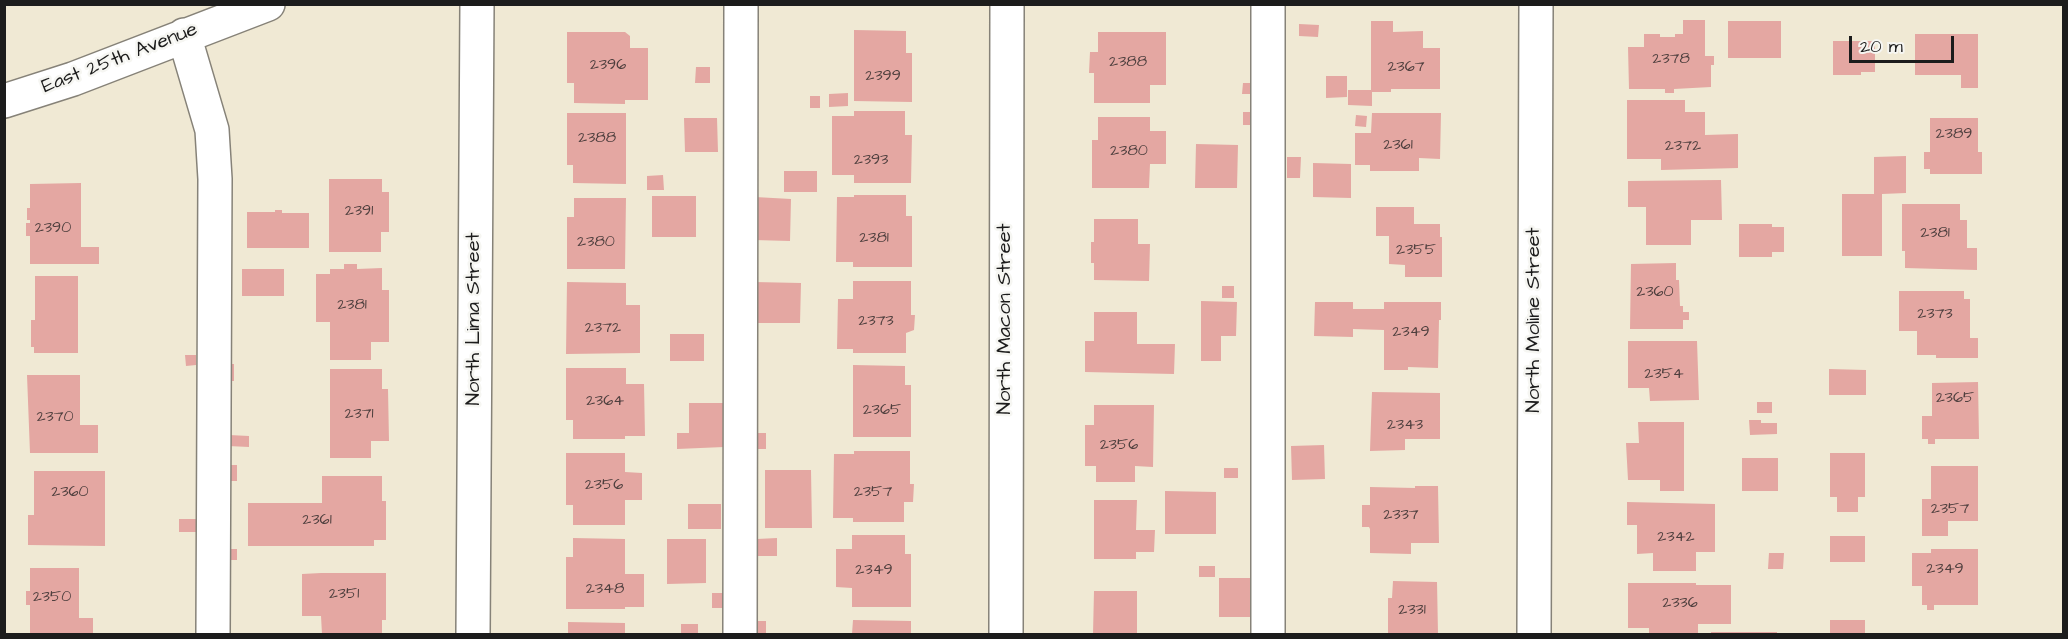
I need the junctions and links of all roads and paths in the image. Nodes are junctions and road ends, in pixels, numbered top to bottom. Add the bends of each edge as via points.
1 (268, 4) edge
2 (477, 4) edge
3 (741, 4) edge
4 (1007, 4) edge
5 (1268, 4) edge
6 (1536, 4) edge
7 (231, 11) edge
8 (184, 35) junction
9 (4, 100) edge
10 (213, 634) edge
11 (473, 634) edge
12 (740, 634) edge
13 (1006, 634) edge
14 (1268, 634) edge
15 (1534, 634) edge

1 - 7 street, East 25th Avenue
2 - 11 street, North Lima Street
3 - 12 street
4 - 13 street, North Macon Street
5 - 14 street
6 - 15 street, North Moline Street
7 - 8 street, East 25th Avenue
8 - 9 street, East 25th Avenue via 74,79
8 - 10 street via 212,130 215,179

